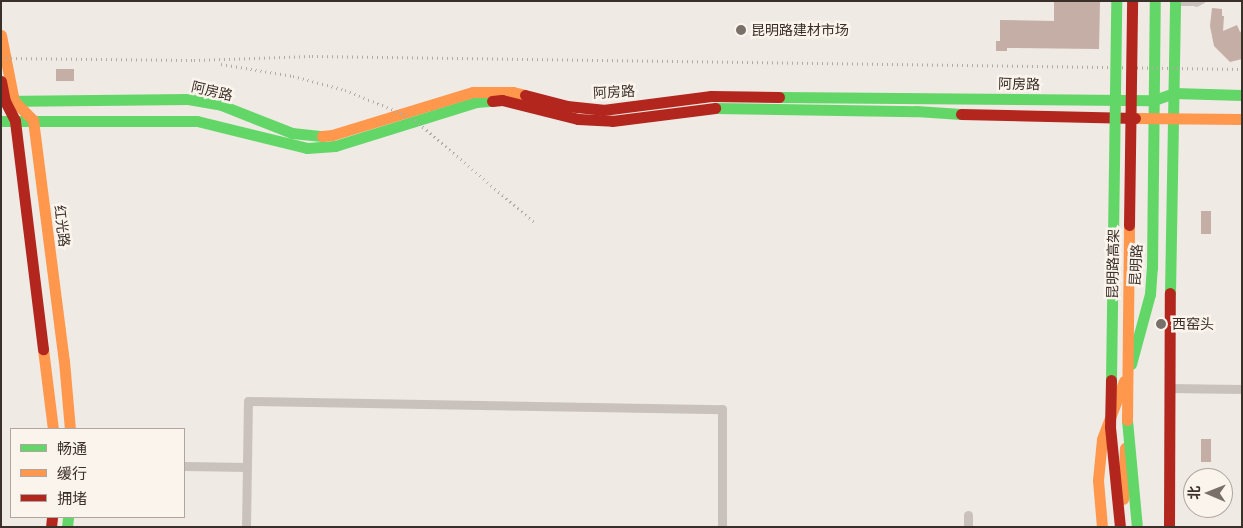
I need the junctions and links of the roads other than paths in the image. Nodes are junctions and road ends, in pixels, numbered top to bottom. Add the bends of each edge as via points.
1 (1116, 1) edge
2 (1132, 1) edge
3 (1154, 1) edge
4 (1202, 1) edge
5 (1175, 3) edge
6 (1, 35) edge
7 (1, 80) edge
8 (1174, 93) junction
9 (1242, 95) edge
10 (1154, 100) junction
11 (7, 101) edge
12 (1154, 118) junction
13 (1174, 119) junction
14 (1242, 119) edge
15 (33, 120) junction
16 (1, 121) edge
17 (15, 121) junction
18 (1130, 368) junction
19 (1169, 388) junction
20 (1242, 389) edge
21 (53, 428) edge
22 (70, 428) edge
23 (185, 466) edge
24 (247, 467) junction
25 (968, 515) dead end
26 (246, 527) edge
27 (722, 527) edge
28 (968, 527) edge
29 (1102, 527) edge
30 (1121, 527) edge
31 (1137, 527) edge
32 (1169, 527) edge

1 - 30 main road, 昆明路高架, bridge via 1110,417
2 - 31 main road, 昆明路高架, bridge via 1126,404
3 - 10 main road, 昆明路
4 - 5 lane via 1196,4
5 - 8 main road
6 - 11 main road
7 - 11 main road
8 - 9 main road, 阿房路
8 - 10 main road, 阿房路
8 - 13 main road
10 - 11 main road, 阿房路 via 711,96 603,110 567,106 513,92 474,92 332,135 313,136 292,134 221,105 188,99
10 - 12 main road, 昆明路
11 - 15 main road
11 - 17 main road
12 - 13 main road, 阿房路
12 - 15 main road, 阿房路 via 986,116 916,110 711,108 612,121 578,119 502,100 476,102 335,146 307,148 197,121
12 - 18 main road, 昆明路 via 1150,294
13 - 14 main road, 阿房路
13 - 19 main road
15 - 17 main road, 阿房路
15 - 22 main road, 红光路
16 - 17 main road, 阿房路
17 - 21 main road
18 - 29 main road via 1102,439 1098,480
18 - 30 main road, 昆明路
19 - 20 street
19 - 32 main road
23 - 24 street
24 - 26 street
24 - 27 street via 248,401 722,409
25 - 28 street

